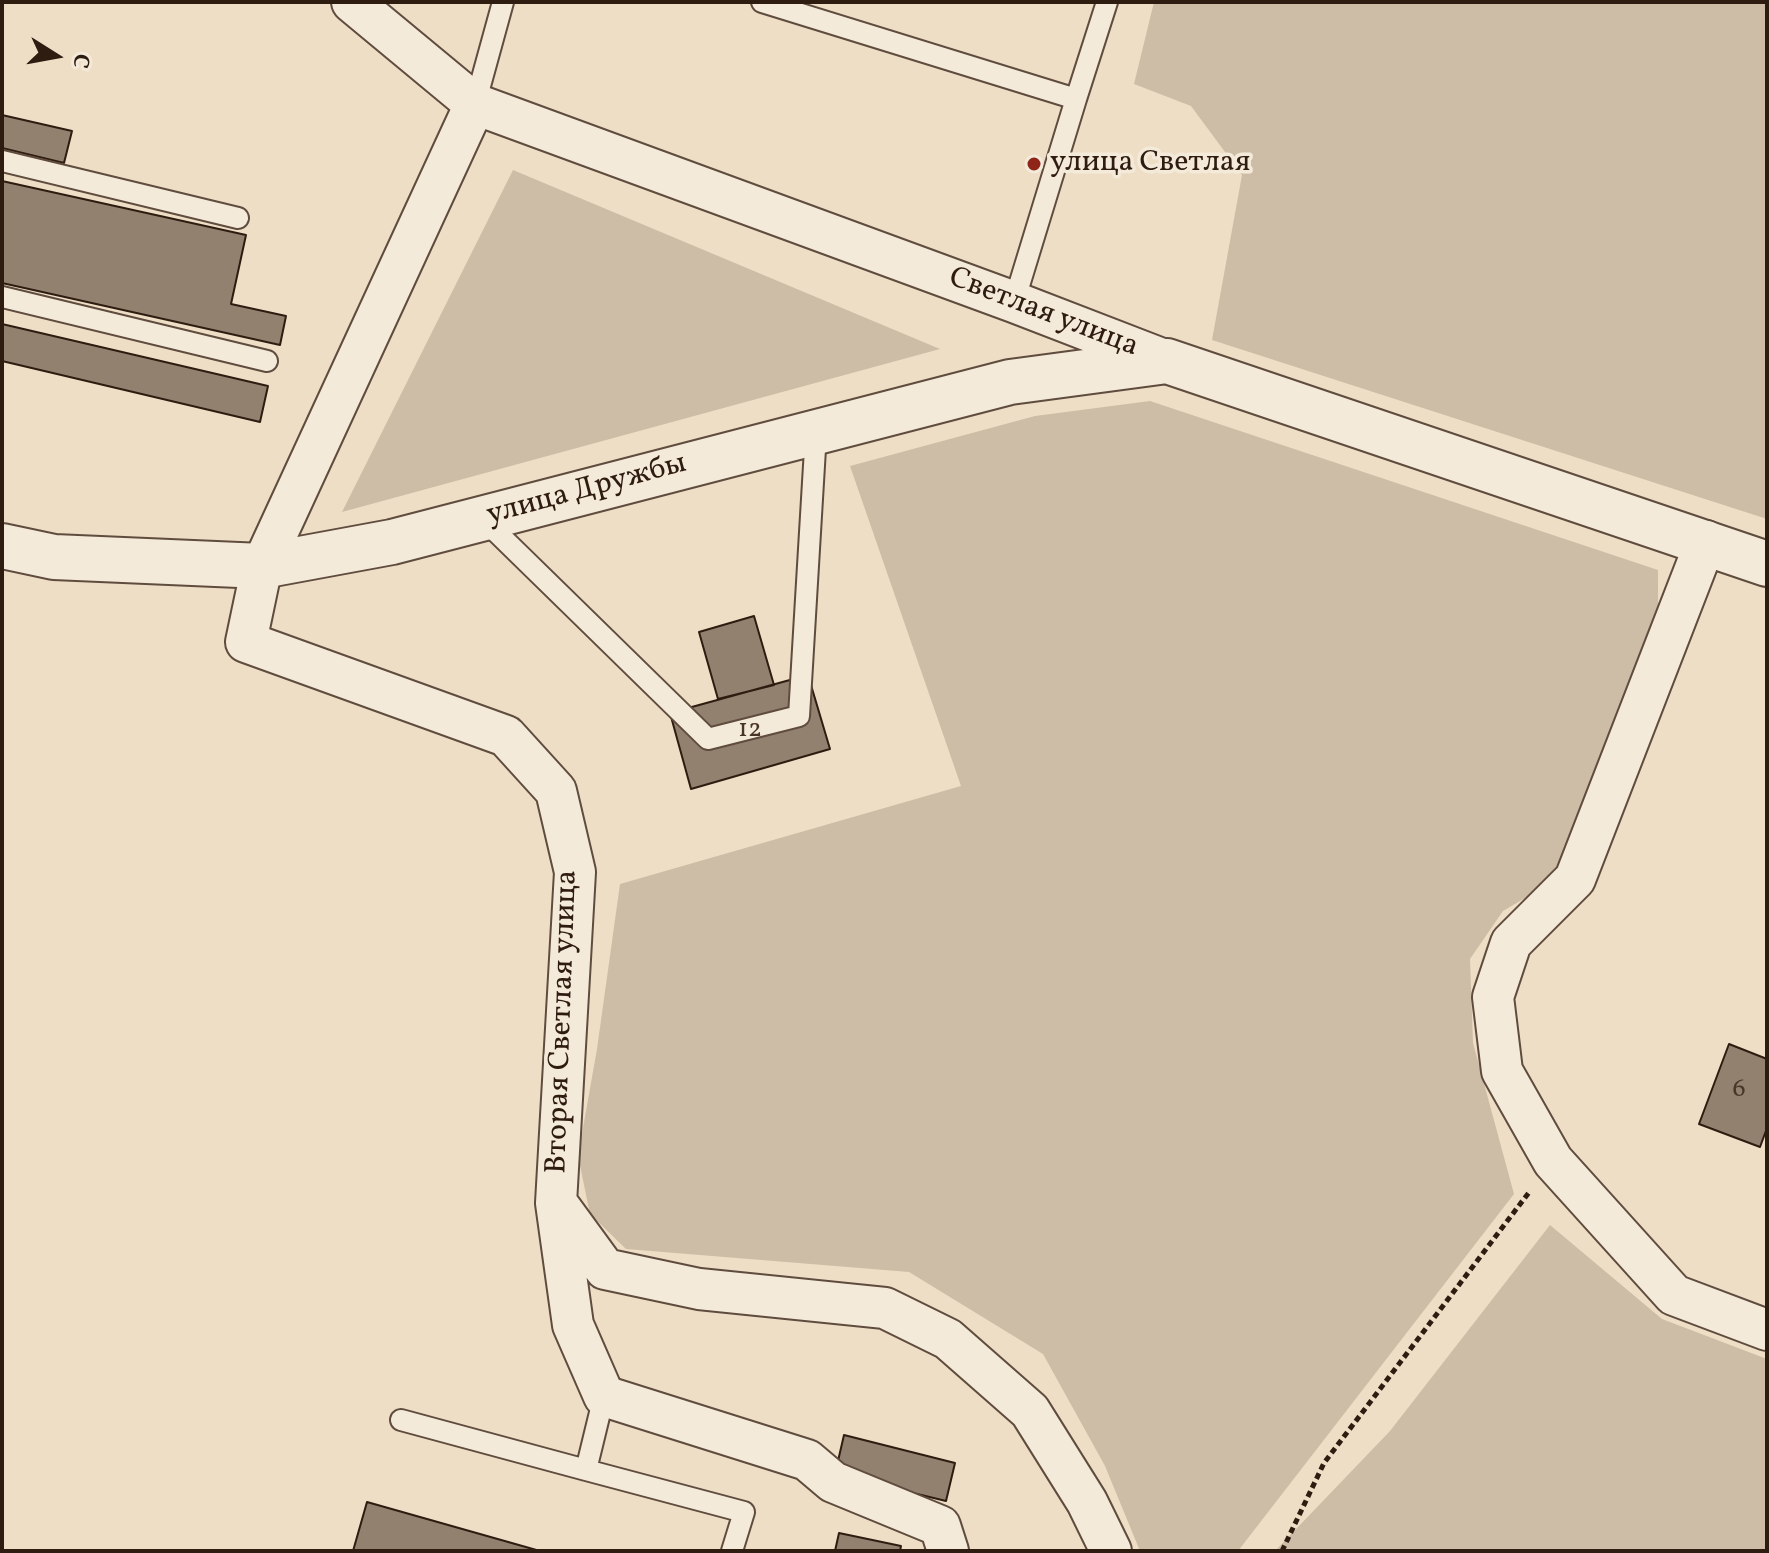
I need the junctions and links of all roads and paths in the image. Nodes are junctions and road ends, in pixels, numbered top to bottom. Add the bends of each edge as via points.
1 (352, 2) edge
2 (503, 2) edge
3 (762, 2) edge
4 (1107, 2) edge
5 (1076, 99) junction
6 (475, 104) junction
7 (2, 161) edge
8 (238, 218) dead end
9 (2, 297) edge
10 (1014, 302) junction
11 (267, 361) dead end
12 (1167, 361) junction
13 (816, 432) junction
14 (482, 518) junction
15 (1706, 541) junction
16 (2, 546) edge
17 (1767, 564) edge
18 (262, 566) junction
19 (1553, 1161) junction
20 (556, 1203) junction
21 (1767, 1330) edge
22 (604, 1396) junction
23 (401, 1420) dead end
24 (586, 1470) junction
25 (732, 1551) edge
26 (948, 1551) edge
27 (1111, 1551) edge
28 (1282, 1551) edge

1 - 6 street, Светлая улица
2 - 6 lane
3 - 5 lane
4 - 5 lane
5 - 10 lane
6 - 10 street, Светлая улица
6 - 18 street
7 - 8 lane
9 - 11 lane
10 - 12 street, Светлая улица
12 - 13 street, улица Дружбы via 1010,382
12 - 15 street, Светлая улица
13 - 14 street, улица Дружбы
13 - 14 lane via 799,716 708,739
14 - 18 street, улица Дружбы via 392,542
15 - 17 street, Светлая улица
15 - 19 street via 1575,879 1511,943 1493,997 1502,1071
16 - 18 street, улица Дружбы via 54,557
18 - 20 street, Вторая Светлая улица via 246,642 506,736 556,791 575,872
19 - 21 street via 1674,1295
19 - 28 path via 1324,1463
20 - 22 street, Вторая Светлая улица via 573,1325
20 - 27 street, Вторая Светлая улица via 605,1269 699,1289 885,1308 948,1339 1030,1411
22 - 24 lane
22 - 26 street via 807,1460 833,1482 940,1526
23 - 24 lane
24 - 25 lane via 744,1512

